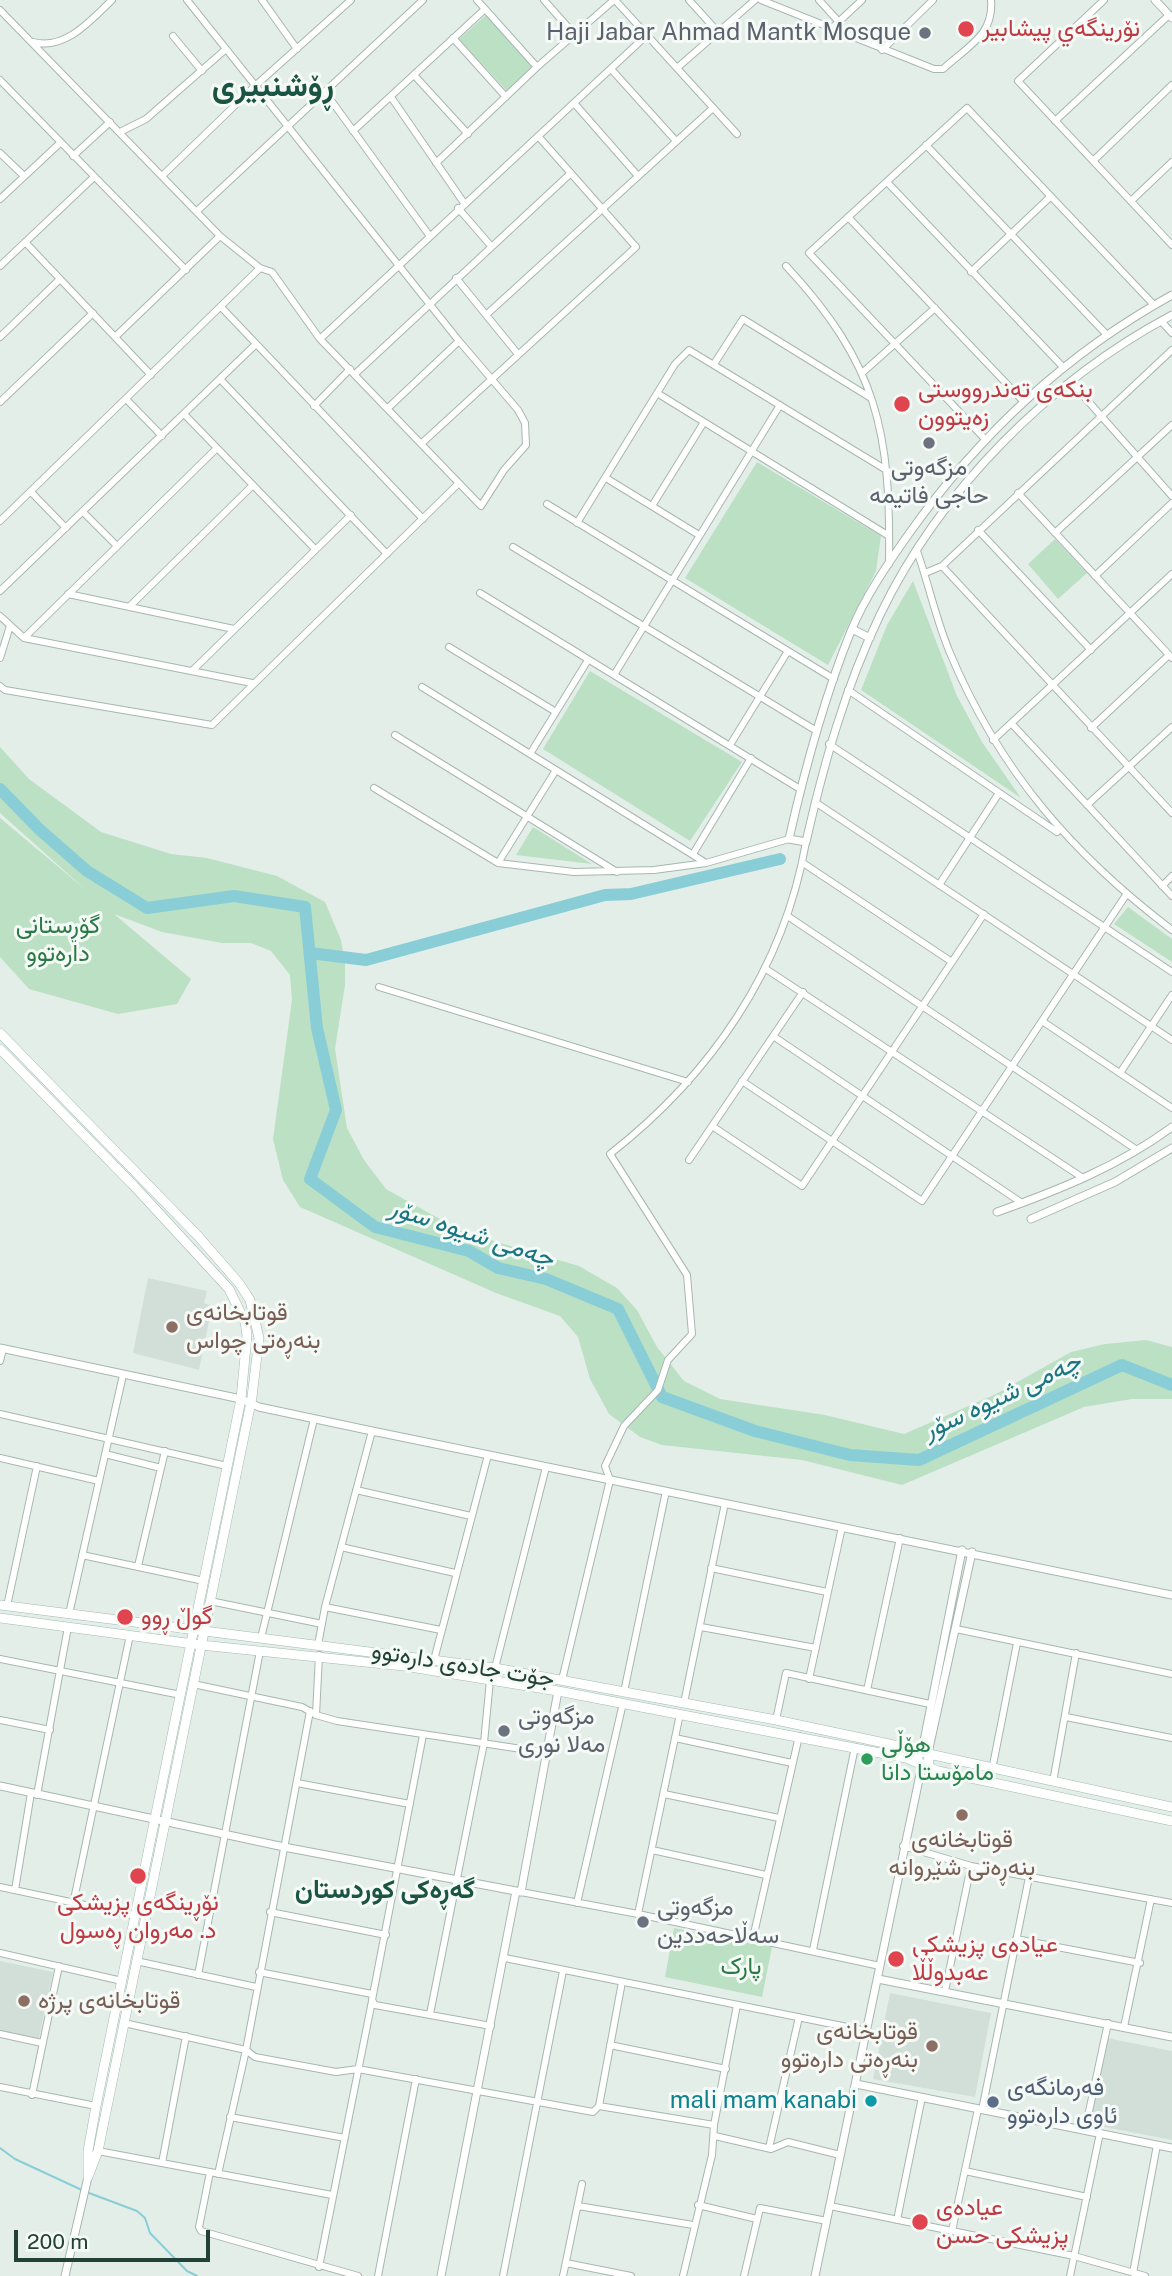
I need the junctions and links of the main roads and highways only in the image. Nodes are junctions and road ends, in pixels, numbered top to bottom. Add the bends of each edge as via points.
1 (0, 1033) edge
2 (0, 1049) edge
3 (29, 1062) junction
4 (21, 1071) junction
5 (4, 1606) edge
6 (0, 1618) edge
7 (192, 1632) junction
8 (203, 1633) junction
9 (196, 1644) junction
10 (926, 1752) junction
11 (921, 1764) junction
12 (1172, 1806) edge
13 (1172, 1821) edge
14 (127, 1981) junction
15 (90, 2165) junction
16 (87, 2181) road end

1 - 3 main road
2 - 4 main road
3 - 4 main road
3 - 8 main road via 198,1236 250,1300 259,1338 250,1404
4 - 7 main road via 229,1289 245,1322 241,1398
5 - 7 main road, جۆت جادەی دارەتوو
6 - 9 main road, جۆت جادەی دارەتوو
7 - 8 main road, جۆت جادەی دارەتوو
7 - 9 main road
8 - 9 main road
8 - 10 main road, جۆت جادەی دارەتوو via 495,1668
9 - 11 main road, جۆت جادەی دارەتوو via 558,1690
9 - 14 main road via 154,1818
9 - 14 main road via 193,1684 165,1821 136,1961
10 - 11 main road via 917,1754
10 - 12 main road, جۆت جادەی دارەتوو
11 - 13 main road, جۆت جادەی دارەتوو
14 - 15 main road via 96,2106
14 - 15 main road via 124,2023 98,2151
15 - 16 main road

